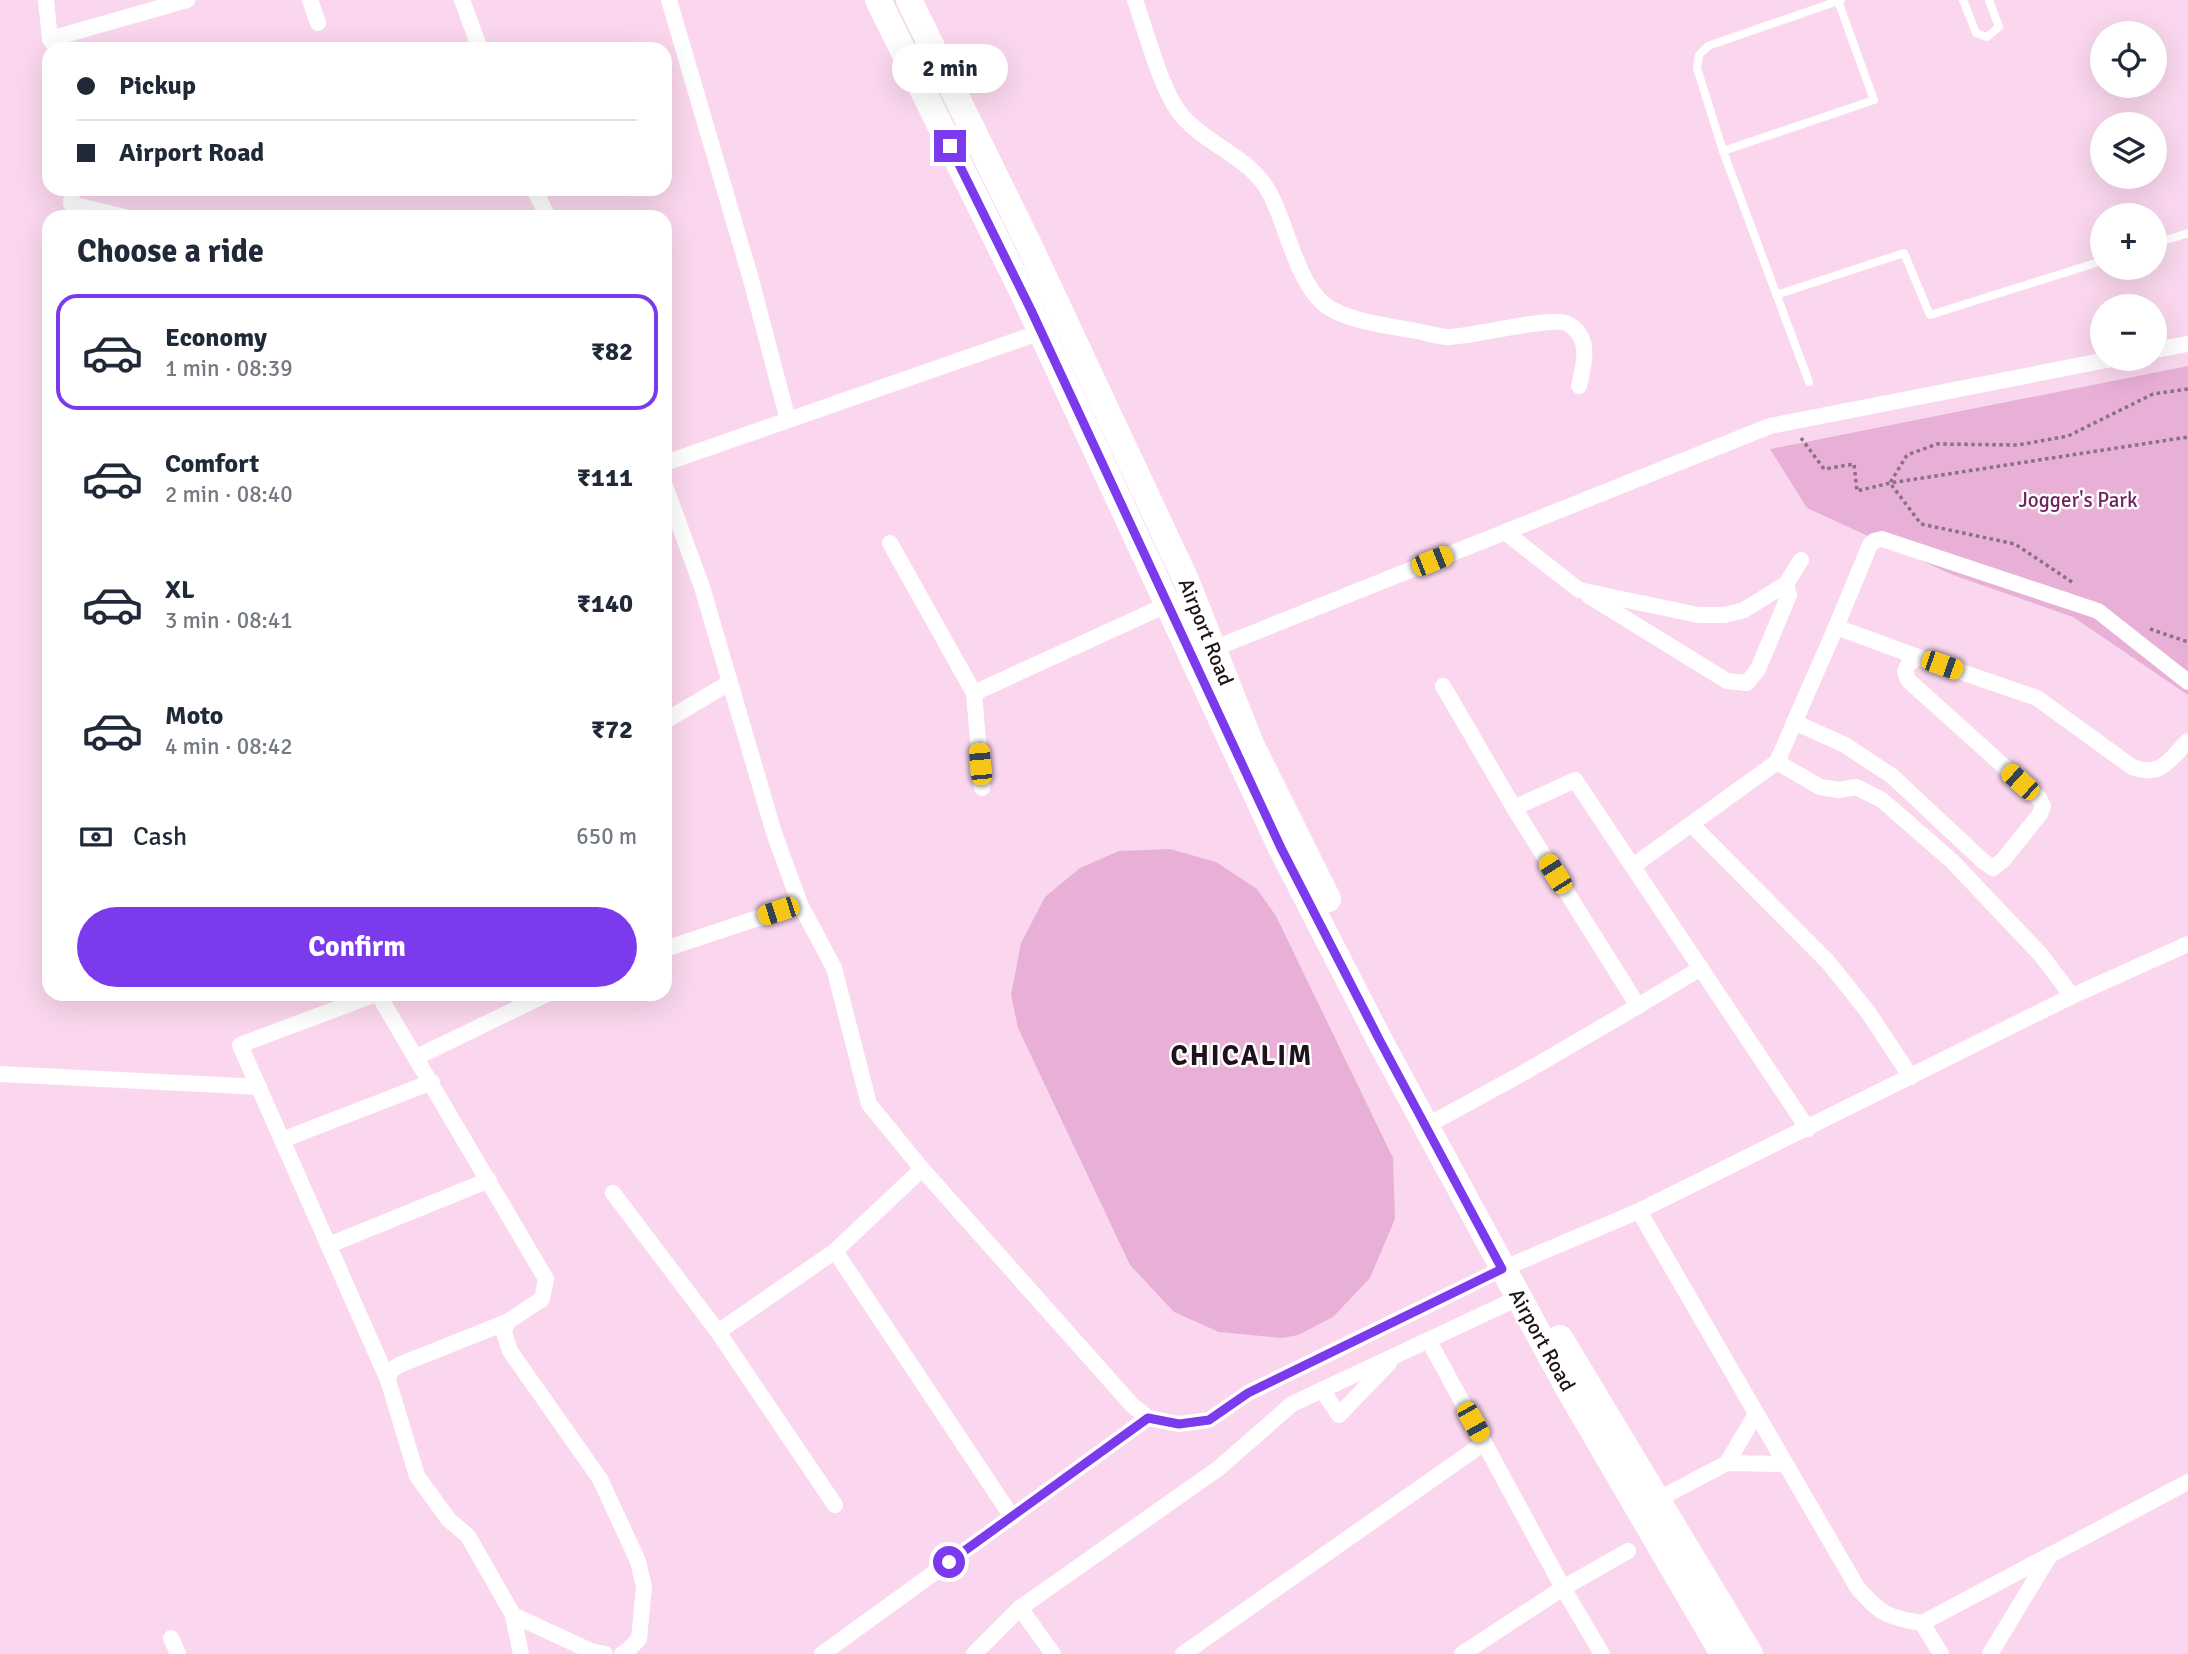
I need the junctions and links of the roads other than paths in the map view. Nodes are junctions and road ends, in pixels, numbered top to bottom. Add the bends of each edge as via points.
1 (46, 0) edge
2 (187, 0) edge
3 (310, 0) edge
4 (462, 0) edge
5 (669, 0) edge
6 (878, 0) edge
7 (909, 0) edge
8 (1135, 0) edge
9 (1963, 0) edge
10 (1989, 0) edge
11 (1839, 1) edge
12 (318, 23) dead end
13 (54, 42) edge
14 (60, 42) edge
15 (477, 42) edge
16 (1723, 151) junction
17 (72, 196) edge
18 (96, 210) edge
19 (2188, 233) edge
20 (2167, 240) edge
21 (2090, 265) edge
22 (1776, 295) junction
23 (1041, 332) junction
24 (2188, 344) edge
25 (2167, 348) edge
26 (2090, 363) edge
27 (1809, 382) dead end
28 (1579, 386) dead end
29 (788, 420) junction
30 (672, 461) edge
31 (672, 505) edge
32 (1505, 532) junction
33 (890, 544) dead end
34 (1801, 560) dead end
35 (1786, 584) junction
36 (1579, 590) junction
37 (1180, 599) junction
38 (1836, 627) junction
39 (1213, 649) junction
40 (1918, 657) junction
41 (2188, 682) edge
42 (729, 683) junction
43 (1443, 686) dead end
44 (974, 693) junction
45 (672, 717) edge
46 (1794, 722) junction
47 (2188, 741) edge
48 (1777, 762) junction
49 (982, 788) dead end
50 (1514, 807) junction
51 (1690, 824) junction
52 (1633, 866) junction
53 (800, 904) junction
54 (2188, 944) edge
55 (672, 948) edge
56 (1701, 968) junction
57 (2072, 996) junction
58 (358, 1001) edge
59 (381, 1001) edge
60 (533, 1001) edge
61 (1638, 1006) junction
62 (417, 1057) junction
63 (0, 1074) edge
64 (1911, 1077) junction
65 (432, 1082) junction
66 (259, 1087) junction
67 (1438, 1119) junction
68 (1808, 1129) junction
69 (282, 1140) junction
70 (922, 1169) junction
71 (489, 1180) junction
72 (613, 1193) dead end
73 (1639, 1211) junction
74 (329, 1245) junction
75 (835, 1251) junction
76 (1509, 1266) junction
77 (1518, 1298) junction
78 (507, 1322) junction
79 (718, 1332) junction
80 (1429, 1341) junction
81 (1396, 1356) junction
82 (388, 1380) junction
83 (1322, 1390) junction
84 (1756, 1414) junction
85 (1148, 1418) junction
86 (1484, 1443) junction
87 (1727, 1463) junction
88 (1784, 1464) junction
89 (2188, 1482) edge
90 (1657, 1500) junction
91 (835, 1505) dead end
92 (1012, 1517) junction
93 (1628, 1551) dead end
94 (2050, 1555) junction
95 (1563, 1588) junction
96 (1020, 1608) junction
97 (513, 1615) junction
98 (1922, 1623) junction
99 (171, 1638) dead end
100 (178, 1654) edge
101 (521, 1654) edge
102 (605, 1654) edge
103 (622, 1654) edge
104 (822, 1654) edge
105 (974, 1654) edge
106 (1053, 1654) edge
107 (1183, 1654) edge
108 (1462, 1654) edge
109 (1602, 1654) edge
110 (1723, 1654) edge
111 (1750, 1654) edge
112 (1941, 1654) edge
113 (1990, 1654) edge

1 - 13 street
2 - 14 street
3 - 12 street
4 - 15 street
5 - 29 street via 751,276
6 - 23 highway, Airport Road
7 - 37 highway, Airport Road via 1031,249
8 - 28 street via 1162,79 1181,116 1209,141 1243,161 1265,186 1312,295 1345,315 1448,337 1549,321 1567,323 1582,337 1585,357
9 - 10 lane via 1976,33 1987,37 1999,27
11 - 16 lane via 1708,46 1699,55 1697,68
11 - 16 lane via 1874,100
16 - 22 lane
17 - 18 street via 71,204
19 - 20 lane
21 - 22 lane via 1930,315 1904,253
22 - 27 lane
23 - 29 street
23 - 37 highway, Airport Road
24 - 25 street
26 - 32 street via 1770,426
29 - 30 street
31 - 42 street via 702,587
32 - 36 street
32 - 39 street
33 - 44 street
34 - 35 street
35 - 36 street via 1744,610 1725,615 1698,615
35 - 36 street via 1789,595 1758,669 1747,683 1727,681
37 - 39 highway, Airport Road
37 - 44 street
37 - 76 highway, Airport Road via 1281,848 1386,1054
38 - 40 street
38 - 41 street via 1870,545 1882,539 2098,611
38 - 46 street
39 - 67 highway, Airport Road via 1251,744
40 - 46 street via 1905,671 1908,680 2043,806 1993,868 1892,776 1845,745
40 - 47 street via 2037,698 2145,771 2159,770
42 - 45 street
42 - 53 street
43 - 50 street
44 - 49 street
46 - 48 street
48 - 51 street
48 - 57 street via 1820,787 1856,787 1882,800 1952,861 2041,955
50 - 52 street via 1575,780
50 - 61 street
51 - 52 street
51 - 64 street via 1828,962
52 - 56 street
53 - 55 street
53 - 70 street via 834,968 869,1104
54 - 57 street
56 - 61 street
56 - 68 street
57 - 64 street
58 - 66 street via 240,1045
59 - 62 street
60 - 62 street
61 - 67 street
62 - 65 street
63 - 66 street
64 - 68 street
65 - 69 street
65 - 71 street
66 - 69 street
67 - 76 highway, Airport Road
68 - 73 street
69 - 74 street
70 - 75 street
70 - 85 street
71 - 74 street
71 - 78 street via 546,1279 542,1299
72 - 79 street
73 - 76 street
73 - 84 street
74 - 82 street
75 - 79 street
75 - 92 street
76 - 77 highway, Airport Road
76 - 85 street via 1248,1393 1209,1420 1179,1424
76 - 90 highway, Airport Road
77 - 80 street
77 - 110 highway, Airport Road
78 - 82 street via 399,1365 390,1371
78 - 103 street via 504,1333 510,1350 600,1479 638,1561 644,1587 639,1639
79 - 91 street
80 - 81 street
80 - 86 street
81 - 83 street
81 - 83 street via 1339,1415
82 - 97 street via 417,1476 449,1520 468,1536
83 - 96 street via 1292,1404 1219,1468
84 - 87 street
84 - 88 street
85 - 92 street
86 - 95 street
86 - 107 street
87 - 88 street
87 - 90 street
88 - 98 street via 1873,1606 1894,1619
89 - 94 street
90 - 111 highway, Airport Road
92 - 104 street
93 - 95 street
94 - 98 street
94 - 113 street
95 - 108 street
95 - 109 street
96 - 105 street
96 - 106 street
97 - 101 street
97 - 102 street
98 - 112 street
99 - 100 street

